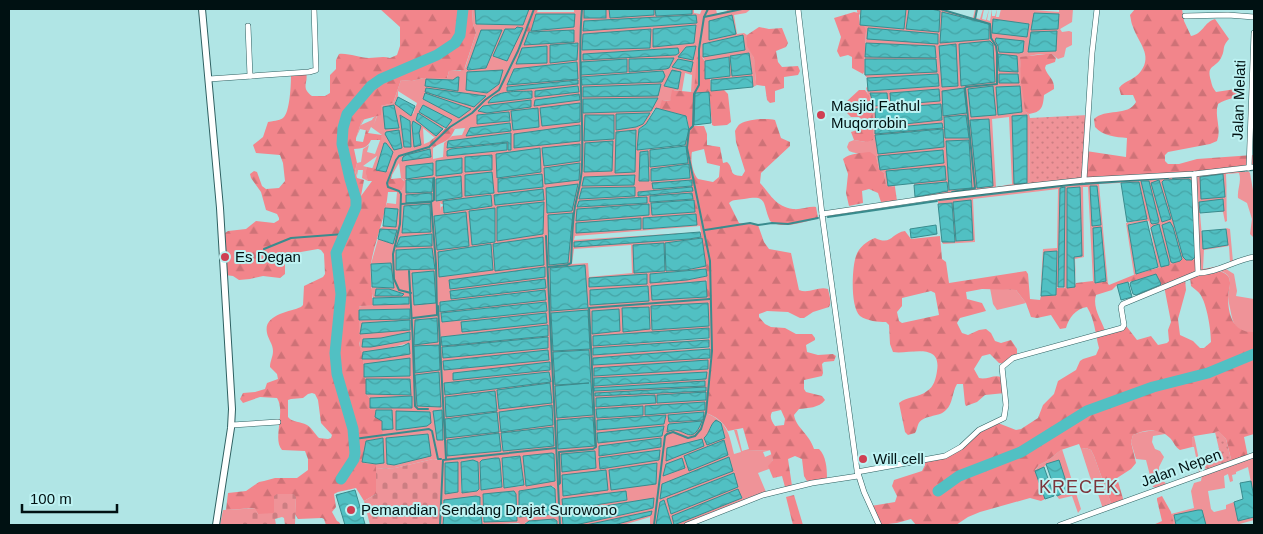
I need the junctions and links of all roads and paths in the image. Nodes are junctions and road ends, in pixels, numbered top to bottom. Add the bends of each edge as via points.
1 (202, 9) edge
2 (314, 9) edge
3 (798, 9) edge
4 (1098, 9) edge
5 (1184, 16) dead end
6 (1254, 16) edge
7 (248, 26) dead end
8 (1254, 33) edge
9 (250, 76) junction
10 (209, 79) junction
11 (1252, 167) edge
12 (1194, 174) junction
13 (1084, 180) junction
14 (822, 214) junction
15 (1254, 257) edge
16 (1198, 273) junction
17 (278, 422) dead end
18 (232, 425) junction
19 (1254, 455) edge
20 (858, 474) junction
21 (1079, 518) junction
22 (216, 525) edge
23 (687, 525) edge
24 (879, 525) edge
25 (1060, 525) edge
26 (1082, 525) edge

1 - 10 street
2 - 9 street via 316,70
3 - 14 street
4 - 13 street
5 - 6 street
7 - 9 street
8 - 11 street, Jalan Melati
9 - 10 street
10 - 18 street
11 - 12 street
12 - 13 street
12 - 16 street
13 - 14 street
14 - 20 street
15 - 16 street
16 - 20 street via 1123,304 1122,328 1007,362 1002,367 1006,405 1004,418 979,430 953,452
17 - 18 street
18 - 22 street
19 - 21 street, Jalan Nepen
20 - 23 street via 763,495
20 - 24 street
21 - 25 street, Jalan Nepen
21 - 26 street

